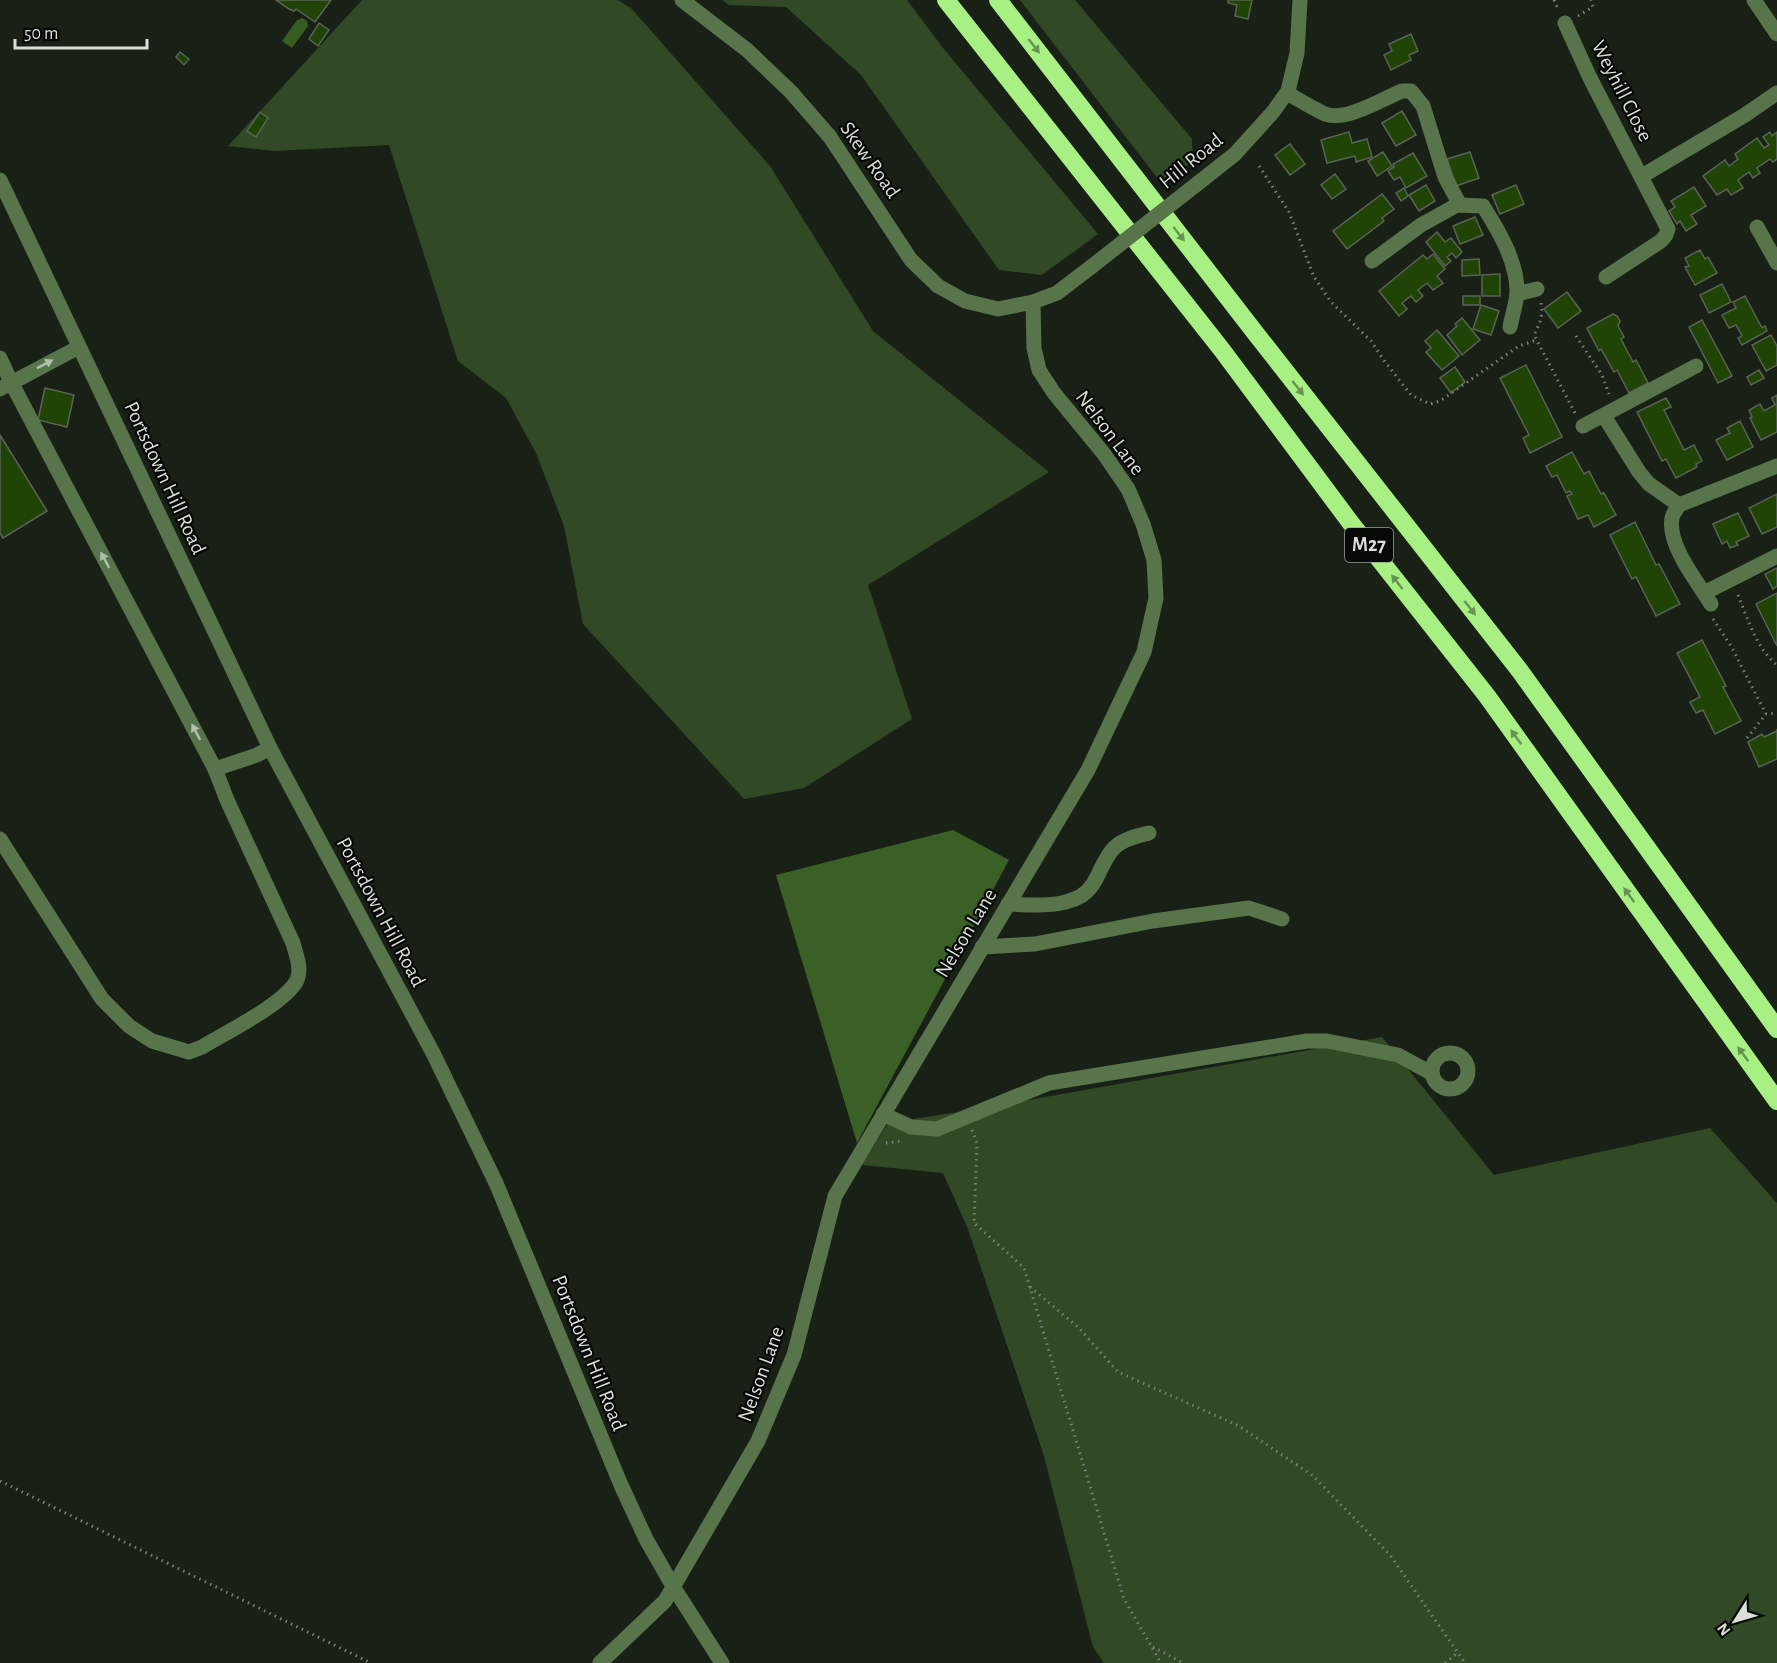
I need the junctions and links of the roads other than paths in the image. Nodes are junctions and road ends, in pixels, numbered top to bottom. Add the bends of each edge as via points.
1 (682, 0) edge
2 (946, 0) edge
3 (998, 0) edge
4 (1300, 0) edge
5 (1754, 0) edge
6 (1565, 24) road end
7 (1777, 34) edge
8 (1287, 93) junction
9 (1777, 93) edge
10 (1642, 176) junction
11 (0, 180) edge
12 (1460, 205) junction
13 (1757, 227) dead end
14 (1372, 261) dead end
15 (1777, 263) edge
16 (1606, 277) dead end
17 (1538, 289) road end
18 (1517, 294) junction
19 (1033, 302) junction
20 (1510, 327) dead end
21 (79, 347) junction
22 (0, 358) edge
23 (1696, 366) dead end
24 (5, 385) edge
25 (1609, 413) junction
26 (1583, 426) road end
27 (1777, 466) edge
28 (1679, 506) junction
29 (1777, 556) edge
30 (270, 748) junction
31 (215, 769) junction
32 (1149, 833) dead end
33 (0, 839) edge
34 (1008, 904) junction
35 (1282, 919) dead end
36 (982, 947) junction
37 (1777, 1029) edge
38 (1431, 1073) dead end
39 (1777, 1101) edge
40 (884, 1114) junction
41 (674, 1588) junction
42 (600, 1663) edge
43 (722, 1663) edge

1 - 19 street, Skew Road via 747,50 798,101 830,137 911,260 938,286 965,300 998,309
39 -> 2 highway, M27 via 1487,696 1215,341
3 -> 37 highway, M27 via 1520,671
4 - 8 street, Hill Road via 1297,53
5 - 7 street
6 - 10 street, Weyhill Close
8 - 12 street via 1336,116 1411,91 1423,106 1445,177
8 - 19 street, Hill Road, bridge via 1235,154 1057,293
9 - 10 street, Weyhill Close
10 - 16 street, Weyhill Close via 1666,222 1666,235
11 - 21 street, Portsdown Hill Road
12 - 14 street via 1421,225
12 - 18 street via 1483,206 1490,216 1509,254
13 - 15 street
17 - 18 street
18 - 20 street
19 - 34 street, Nelson Lane via 1034,348 1039,370 1128,489 1154,560 1156,598 1144,652 1093,760
24 -> 21 street
21 - 30 street, Portsdown Hill Road
22 - 24 street
23 - 25 street
31 -> 24 street
25 - 26 street
25 - 28 street via 1639,472
27 - 28 street
28 - 29 street via 1672,516 1675,545 1707,598 1731,579
30 - 31 street
30 - 41 street, Portsdown Hill Road via 433,1053 496,1182 621,1485
31 - 33 street via 293,943 299,964 298,979 274,1003 189,1052 152,1041 129,1026 102,999
32 - 34 street via 1114,848 1095,882 1079,897 1036,905
34 - 36 street, Nelson Lane
35 - 36 street via 1249,908 1153,921 1035,944
36 - 40 street, Nelson Lane
38 - 40 street via 1398,1055 1328,1041 1307,1041 1049,1083 937,1129 911,1127
40 - 41 street, Nelson Lane via 835,1196 794,1355 758,1441
41 - 42 street, Nelson Lane
41 - 43 street, Portsdown Hill Road

